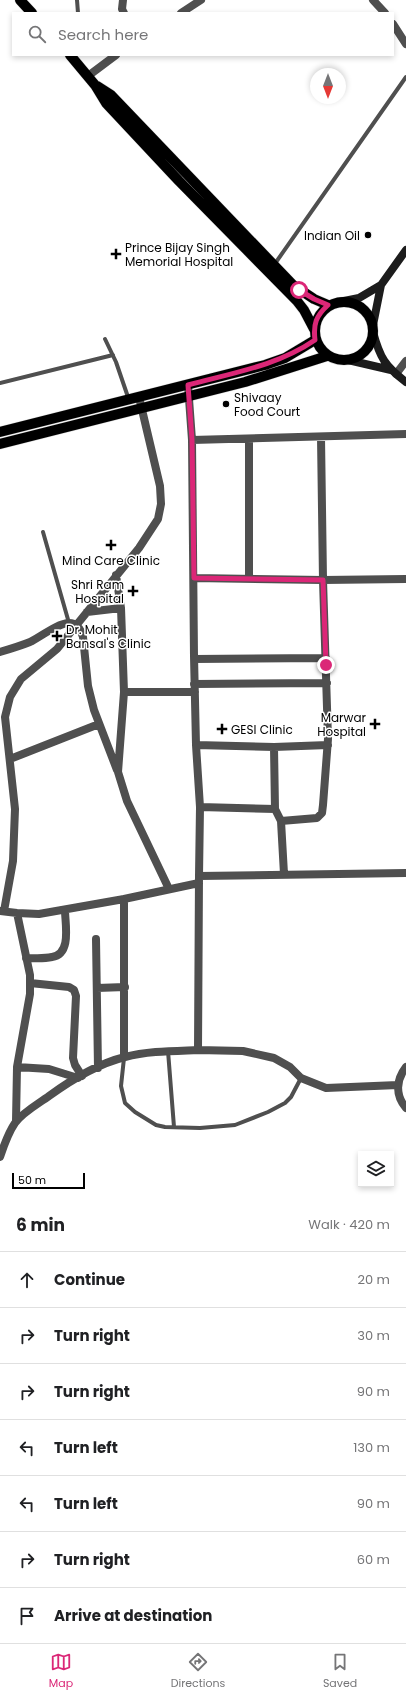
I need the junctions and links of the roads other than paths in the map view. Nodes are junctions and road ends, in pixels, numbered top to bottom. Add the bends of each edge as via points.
1 (20, 0) edge
2 (77, 0) edge
3 (123, 0) edge
4 (202, 0) edge
5 (373, 0) edge
6 (31, 12) edge
7 (78, 12) edge
8 (124, 12) edge
9 (183, 12) edge
10 (384, 12) edge
11 (394, 26) edge
12 (406, 44) edge
13 (71, 56) edge
14 (115, 56) edge
15 (88, 76) junction
16 (406, 77) edge
17 (95, 85) junction
18 (406, 250) edge
19 (274, 265) junction
20 (381, 285) junction
21 (339, 302) junction
22 (328, 305) junction
23 (373, 328) junction
24 (314, 329) junction
25 (105, 339) dead end
26 (315, 340) junction
27 (112, 355) junction
28 (327, 356) junction
29 (348, 360) junction
30 (406, 361) edge
31 (393, 372) junction
32 (406, 382) edge
33 (0, 383) edge
34 (188, 385) junction
35 (190, 396) junction
36 (134, 398) junction
37 (138, 410) junction
38 (0, 432) edge
39 (406, 434) edge
40 (321, 437) junction
41 (248, 439) junction
42 (192, 440) junction
43 (0, 444) edge
44 (43, 532) dead end
45 (116, 576) junction
46 (194, 578) junction
47 (249, 579) junction
48 (406, 579) edge
49 (323, 580) junction
50 (121, 608) junction
51 (87, 612) junction
52 (73, 624) junction
53 (0, 652) edge
54 (326, 658) junction
55 (194, 659) junction
56 (327, 683) junction
57 (195, 688) junction
58 (124, 692) junction
59 (99, 724) junction
60 (196, 745) junction
61 (328, 745) junction
62 (274, 746) junction
63 (10, 760) junction
64 (118, 772) junction
65 (200, 807) junction
66 (275, 809) junction
67 (281, 821) junction
68 (406, 873) edge
69 (284, 874) junction
70 (199, 879) junction
71 (169, 889) junction
72 (124, 899) junction
73 (65, 910) junction
74 (2, 911) edge
75 (17, 913) junction
76 (96, 939) dead end
77 (26, 958) junction
78 (30, 983) junction
79 (125, 987) junction
80 (97, 988) junction
81 (198, 1050) junction
82 (168, 1051) junction
83 (124, 1057) junction
84 (17, 1067) junction
85 (406, 1067) edge
86 (98, 1068) junction
87 (80, 1077) junction
88 (301, 1078) junction
89 (398, 1085) junction
90 (406, 1108) edge
91 (16, 1121) junction
92 (174, 1127) junction
93 (0, 1156) edge

1 - 6 main road
2 - 7 lane
3 - 8 street
4 - 9 street
5 - 10 street
11 - 12 street
13 - 15 main road
14 - 15 street
15 - 17 main road
16 - 19 lane
17 - 19 main road via 111,95
17 - 24 main road via 111,108 297,301
18 - 20 street
19 - 22 main road via 299,290
20 - 21 street via 359,298
20 - 23 street
21 - 22 main road
21 - 23 main road via 350,302 360,306 368,314
22 - 24 main road via 316,320
23 - 29 main road via 371,342 366,350 358,357
23 - 31 street via 378,351
24 - 26 main road
25 - 27 lane
26 - 28 main road
26 - 34 main road via 301,350 278,360
27 - 33 lane
27 - 36 lane
28 - 29 main road
28 - 35 main road
29 - 31 street
30 - 31 street
31 - 32 street
34 - 35 street
34 - 36 main road
35 - 37 main road
35 - 42 street
36 - 37 street
36 - 38 main road
37 - 43 main road
37 - 45 street via 160,486 161,504 158,519
39 - 40 street
40 - 41 street
40 - 49 street
41 - 42 street
41 - 47 street
42 - 46 street
44 - 52 lane
45 - 50 street
45 - 51 street
46 - 47 street
46 - 55 street
47 - 49 street
48 - 49 street
49 - 54 street
50 - 51 street
50 - 58 street
51 - 52 street
52 - 53 street via 60,626 29,642
52 - 59 street via 83,637 88,686
52 - 63 street via 57,649 22,679 10,697 5,717
54 - 55 street
54 - 56 street
55 - 57 street
56 - 57 street
56 - 61 street
57 - 58 street
57 - 60 street
58 - 64 street
59 - 63 street
59 - 64 street
60 - 62 street
60 - 65 street
61 - 62 street
61 - 67 street via 322,813 317,818
62 - 66 street
63 - 74 street via 15,809 13,861
64 - 71 street via 127,801
65 - 66 street
65 - 70 street
66 - 67 street
67 - 69 street
68 - 69 street
69 - 70 street
70 - 71 street
70 - 81 street
71 - 72 street
72 - 73 street
72 - 79 street
73 - 75 street via 39,914
73 - 77 street via 66,942 59,955
74 - 75 street
75 - 77 street
76 - 80 street
77 - 78 street
78 - 84 street
78 - 87 street via 69,987 74,990 76,996 73,1058
79 - 80 street
79 - 83 street
80 - 86 street
81 - 82 street
81 - 88 street via 243,1051 274,1058 290,1067
82 - 83 street
82 - 92 lane
83 - 86 street
83 - 92 lane via 121,1086 125,1103 156,1125
84 - 87 street via 49,1069
84 - 91 street
85 - 89 street
86 - 87 street
87 - 91 street
88 - 89 street via 326,1088
88 - 92 lane via 291,1097 268,1112 235,1124 200,1128
89 - 90 street via 399,1098
91 - 93 street

